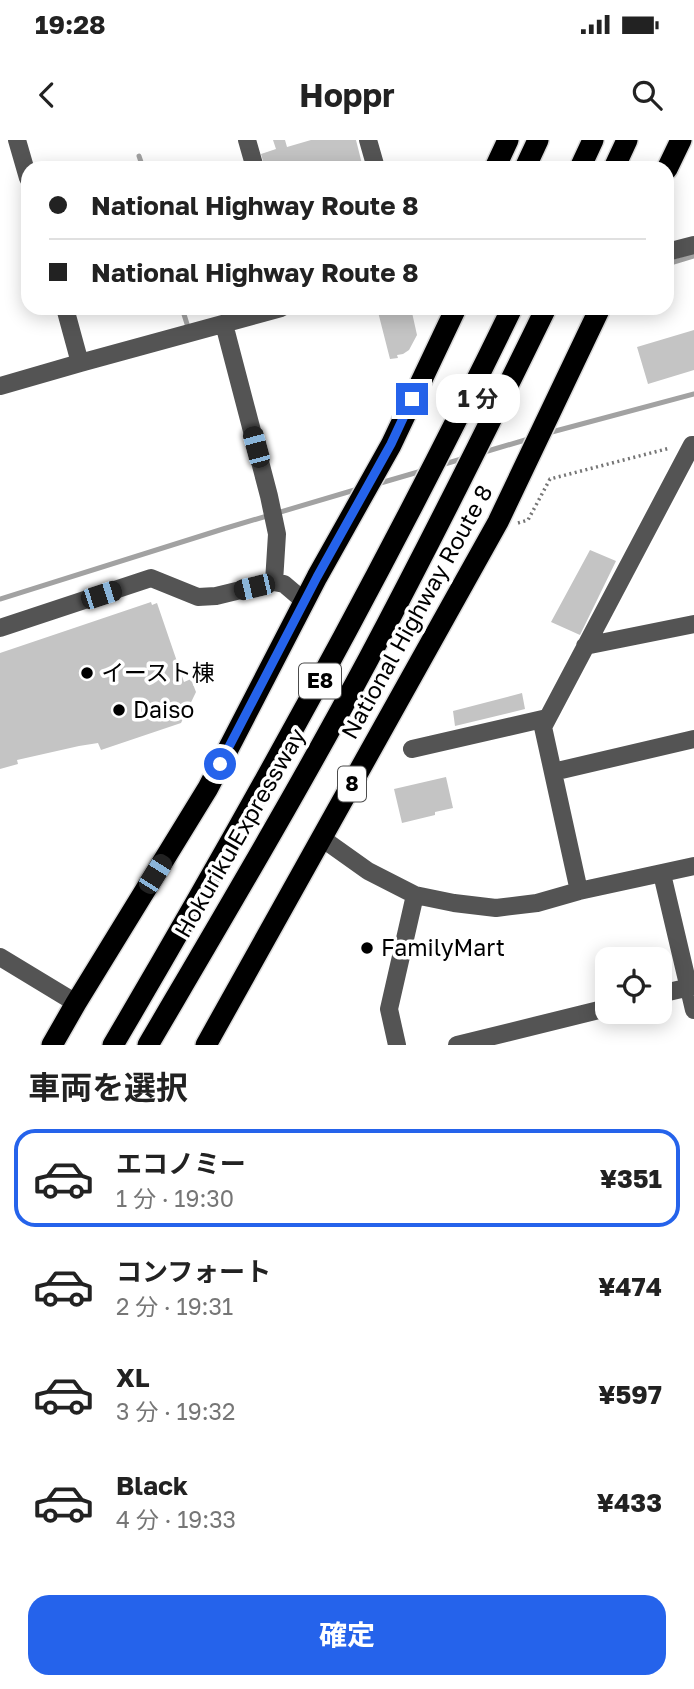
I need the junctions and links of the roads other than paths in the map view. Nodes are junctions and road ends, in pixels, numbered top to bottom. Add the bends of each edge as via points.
1 (18, 140) edge
2 (247, 140) edge
3 (368, 140) edge
4 (508, 140) edge
5 (538, 140) edge
6 (593, 140) edge
7 (627, 140) edge
8 (681, 140) edge
9 (24, 161) edge
10 (253, 161) edge
11 (374, 161) edge
12 (498, 161) edge
13 (528, 161) edge
14 (583, 161) edge
15 (617, 161) edge
16 (671, 161) edge
17 (694, 245) edge
18 (674, 250) edge
19 (67, 315) edge
20 (256, 315) edge
21 (453, 315) edge
22 (509, 315) edge
23 (543, 315) edge
24 (597, 315) edge
25 (224, 324) junction
26 (80, 363) junction
27 (0, 386) edge
28 (693, 445) edge
29 (274, 582) junction
30 (304, 601) junction
31 (694, 624) edge
32 (0, 628) edge
33 (585, 646) junction
34 (547, 718) junction
35 (694, 738) edge
36 (412, 749) dead end
37 (552, 772) junction
38 (323, 839) junction
39 (694, 866) edge
40 (662, 874) junction
41 (579, 891) junction
42 (415, 895) junction
43 (0, 957) edge
44 (691, 987) edge
45 (672, 992) edge
46 (76, 1003) junction
47 (694, 1010) edge
48 (595, 1011) edge
49 (52, 1045) edge
50 (113, 1045) edge
51 (148, 1045) edge
52 (206, 1045) edge
53 (397, 1045) edge
54 (457, 1045) edge

1 - 9 street
2 - 10 street
3 - 11 street
4 - 12 highway
5 - 13 highway
6 - 14 highway
7 - 15 highway
8 - 16 highway
17 - 18 street
19 - 26 street
20 - 25 street
21 - 30 highway via 391,444
22 - 50 highway, Hokuriku Expressway / E8 via 342,641
23 - 51 highway, Hokuriku Expressway / E8 via 368,659
24 - 38 highway, National Highway Route 8 / 8 via 495,527
25 - 26 street
25 - 29 street via 269,496 276,534
26 - 27 street
28 - 33 street
29 - 30 street via 284,584
29 - 32 street via 198,597 151,578
30 - 46 highway via 208,788
31 - 33 street
33 - 34 street
34 - 36 street
34 - 37 street via 542,727
35 - 37 street
37 - 41 street
38 - 42 street via 368,871
38 - 52 highway, National Highway Route 8 / 8
39 - 40 street
40 - 41 street
40 - 44 street
41 - 42 street via 496,908
42 - 53 street via 389,1009
43 - 46 street
44 - 45 street
44 - 47 street
46 - 49 highway
48 - 54 street

